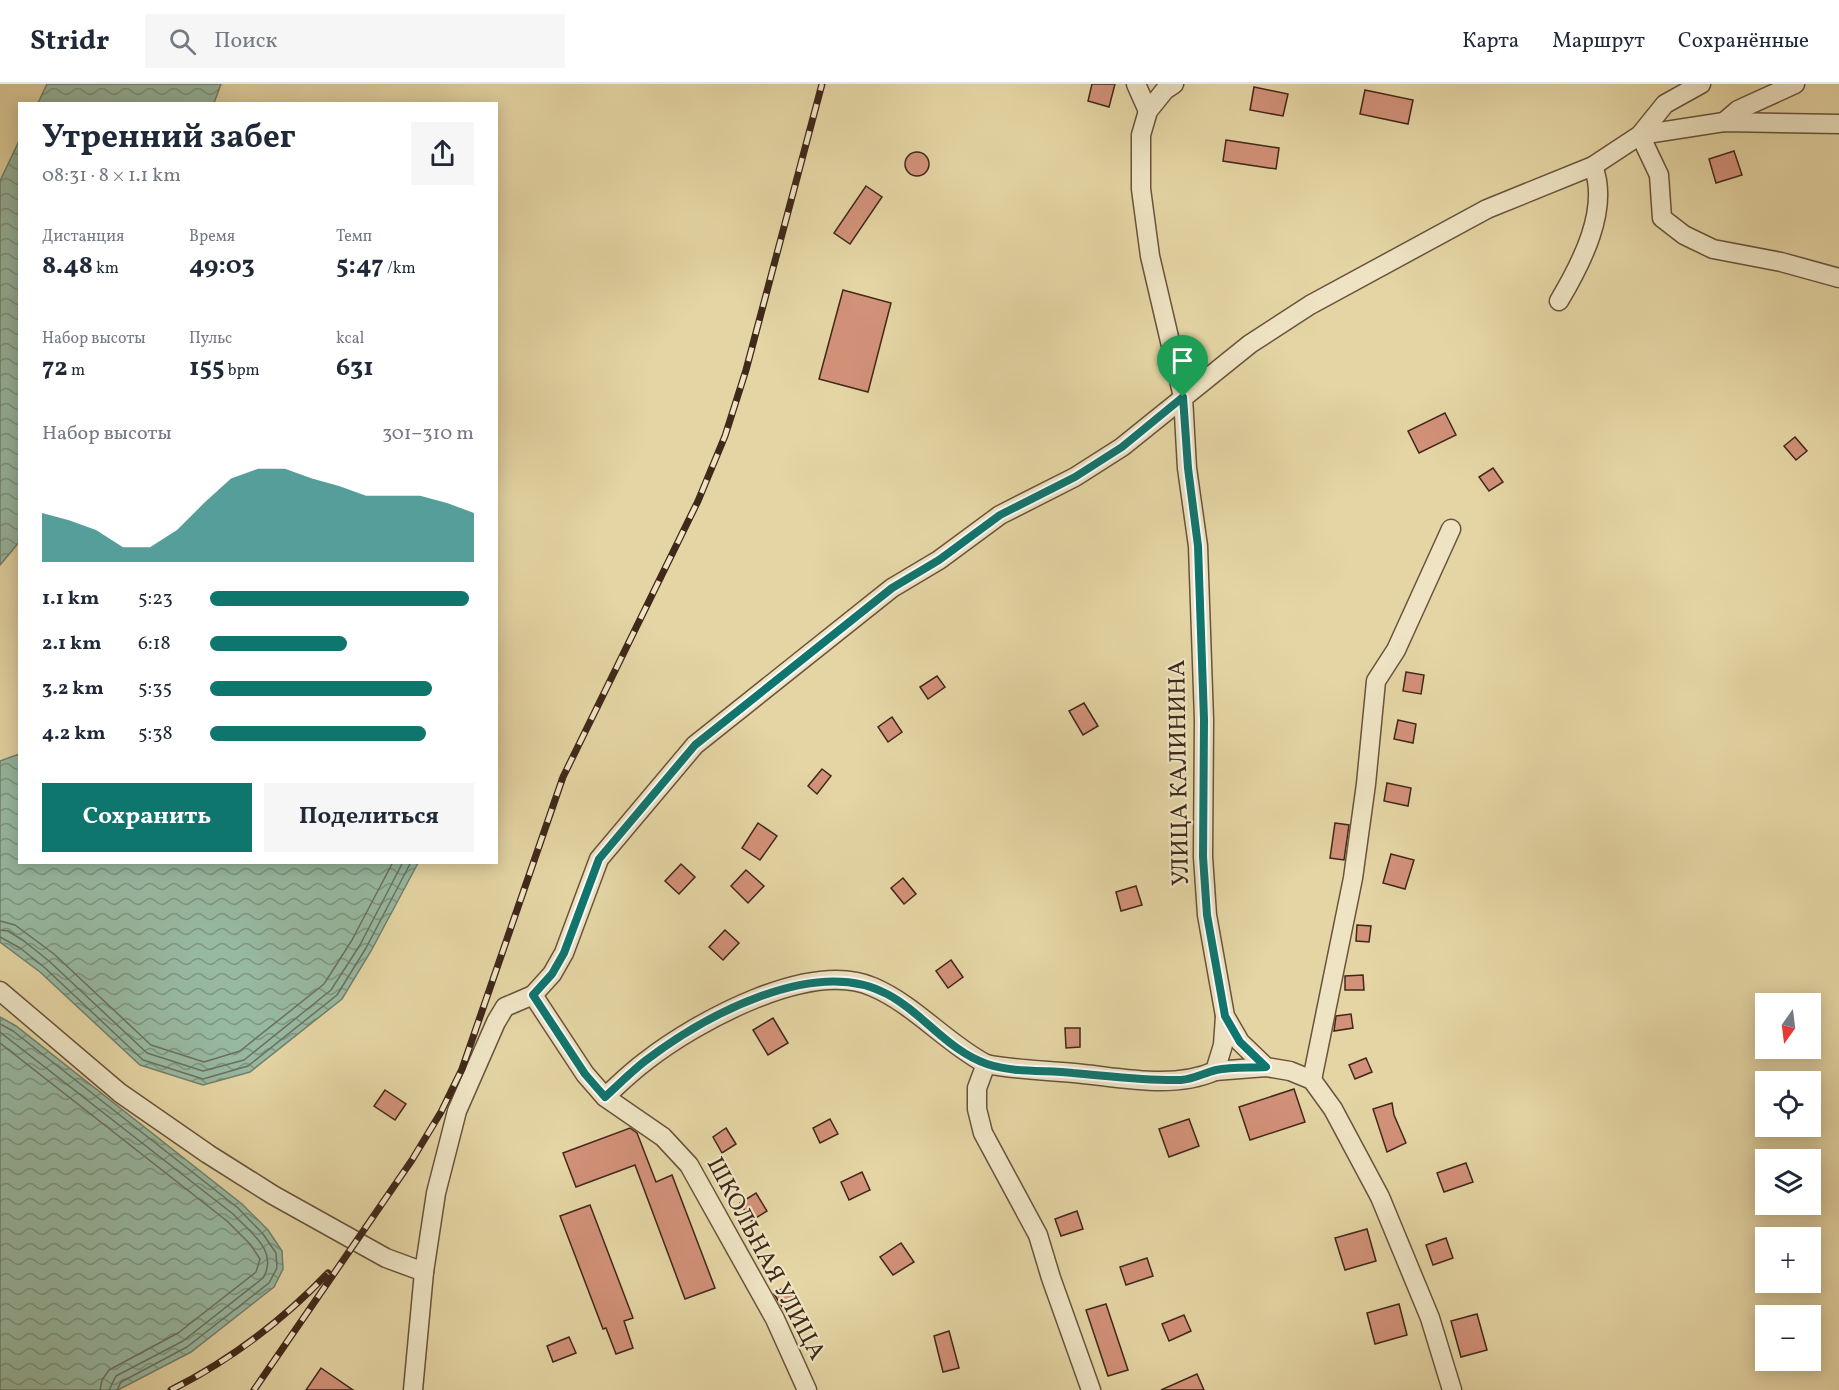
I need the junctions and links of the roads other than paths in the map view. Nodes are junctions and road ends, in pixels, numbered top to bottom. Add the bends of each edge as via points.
1 (1136, 84) edge
2 (1174, 84) edge
3 (1701, 84) edge
4 (1795, 84) edge
5 (1148, 111) junction
6 (1724, 122) junction
7 (1839, 124) edge
8 (1641, 135) junction
9 (1593, 166) junction
10 (1839, 278) edge
11 (1559, 301) dead end
12 (1183, 397) junction
13 (1451, 529) dead end
14 (0, 991) edge
15 (533, 995) junction
16 (1225, 1016) junction
17 (986, 1064) junction
18 (1266, 1067) junction
19 (1215, 1071) junction
20 (1312, 1080) junction
21 (605, 1097) junction
22 (424, 1272) junction
23 (413, 1390) edge
24 (807, 1390) edge
25 (1091, 1390) edge
26 (1452, 1390) edge

1 - 5 street
2 - 5 street
3 - 8 street via 1665,104
4 - 6 street via 1738,110
5 - 12 street, УЛИЦА КАЛИНИНА via 1141,135 1141,189 1150,256
6 - 7 street
6 - 8 street
8 - 9 street
8 - 10 street via 1659,175 1662,218 1684,235 1713,249
9 - 11 street via 1599,181 1595,216 1576,273
9 - 12 street via 1487,209 1310,305 1250,344
12 - 15 street via 1122,447 1075,477 1000,515 939,560 892,588 695,745 599,859 564,953
12 - 16 street, УЛИЦА КАЛИНИНА via 1198,546 1204,720 1203,857 1207,915
13 - 20 street via 1396,650 1376,681 1353,878
14 - 22 street via 120,1093 208,1154 386,1258
15 - 21 street, ШКОЛЬНАЯ УЛИЦА via 585,1074
15 - 22 street via 505,1007 457,1111 436,1193
16 - 18 street, УЛИЦА КАЛИНИНА via 1240,1042
16 - 19 street via 1223,1045
17 - 19 street via 1141,1079 1183,1080
17 - 21 street via 890,995 851,980 828,981 794,986 727,1010 646,1061
17 - 25 street via 977,1088 983,1133 1038,1235
18 - 19 street
18 - 20 street
20 - 26 street via 1333,1110 1380,1197 1430,1318
21 - 24 street, ШКОЛЬНАЯ УЛИЦА via 663,1137 689,1165 775,1319
22 - 23 street

